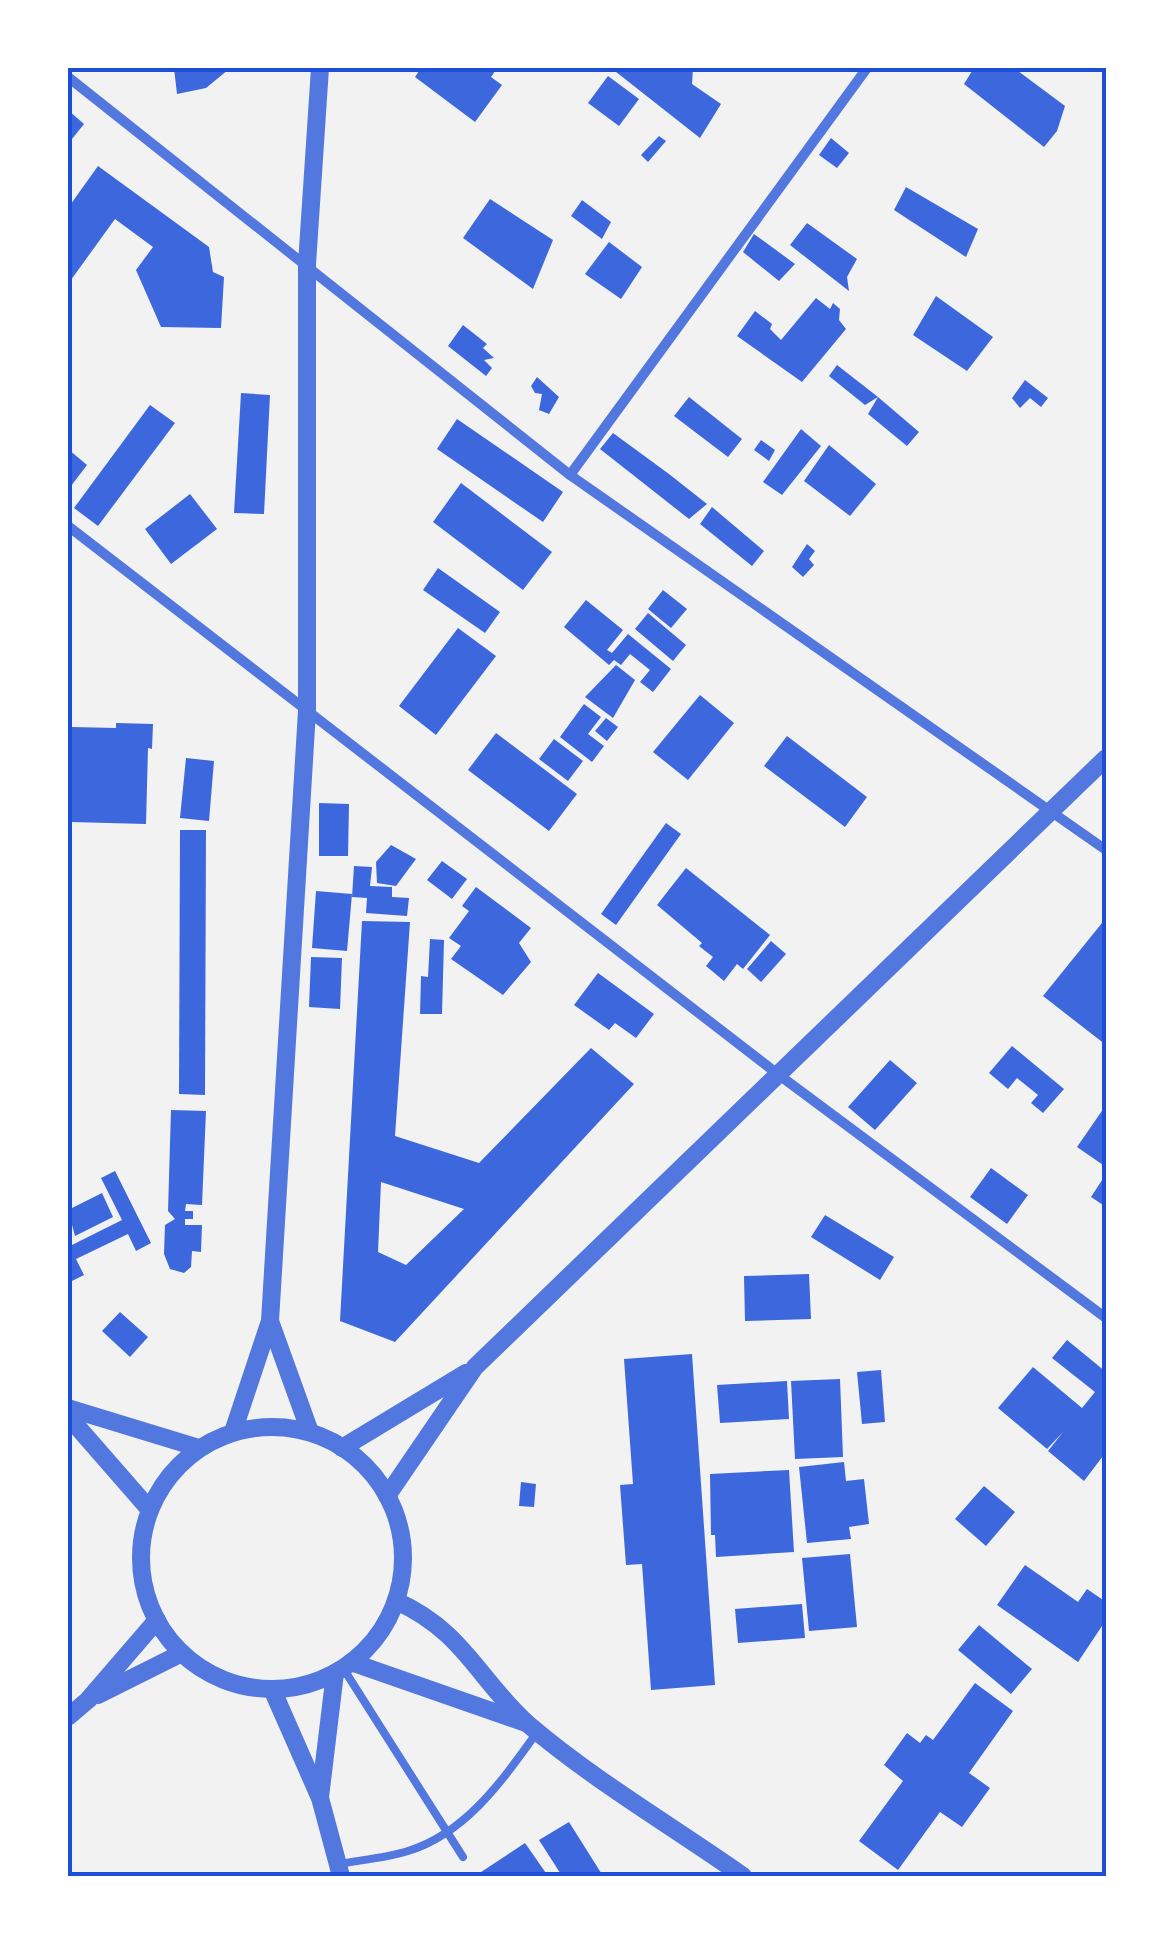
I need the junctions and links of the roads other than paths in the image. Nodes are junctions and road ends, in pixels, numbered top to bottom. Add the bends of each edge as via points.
1 (320, 68) edge
2 (867, 68) edge
3 (68, 76) edge
4 (307, 264) junction
5 (570, 476) junction
6 (68, 526) edge
7 (307, 712) junction
8 (1106, 758) edge
9 (1052, 810) junction
10 (1106, 850) edge
11 (779, 1075) junction
12 (1106, 1318) edge
13 (270, 1322) junction
14 (475, 1368) junction
15 (68, 1408) edge
16 (68, 1416) edge
17 (234, 1432) junction
18 (310, 1432) junction
19 (199, 1448) junction
20 (342, 1448) junction
21 (387, 1496) junction
22 (150, 1510) junction
23 (396, 1600) junction
24 (156, 1620) junction
25 (182, 1652) junction
26 (343, 1668) junction
27 (272, 1688) junction
28 (88, 1700) junction
29 (68, 1717) edge
30 (532, 1727) junction
31 (320, 1798) junction
32 (446, 1830) junction
33 (463, 1857) dead end
34 (340, 1870) edge
35 (743, 1876) edge

1 - 4 street
2 - 5 street
3 - 4 street
4 - 5 street
4 - 7 street
5 - 9 street
6 - 7 street
7 - 11 street
7 - 13 street
8 - 9 street
9 - 10 street
9 - 11 street
11 - 12 street
11 - 14 street
13 - 17 street
13 - 18 street
14 - 20 street
14 - 21 street
15 - 19 street
16 - 22 street
17 - 18 street via 264,1426
17 - 19 street
18 - 20 street
19 - 22 street via 170,1475
20 - 21 street
21 - 23 street via 401,1548
22 - 24 street via 142,1578
23 - 26 street via 378,1635
23 - 30 street via 454,1640
24 - 25 street
24 - 28 street
25 - 27 street via 224,1679
25 - 28 street
26 - 27 street
26 - 30 street
26 - 31 street
26 - 32 lane
27 - 31 street
28 - 29 street
30 - 32 lane via 496,1791
30 - 35 street
31 - 34 street
32 - 33 lane
32 - 34 lane via 410,1851

